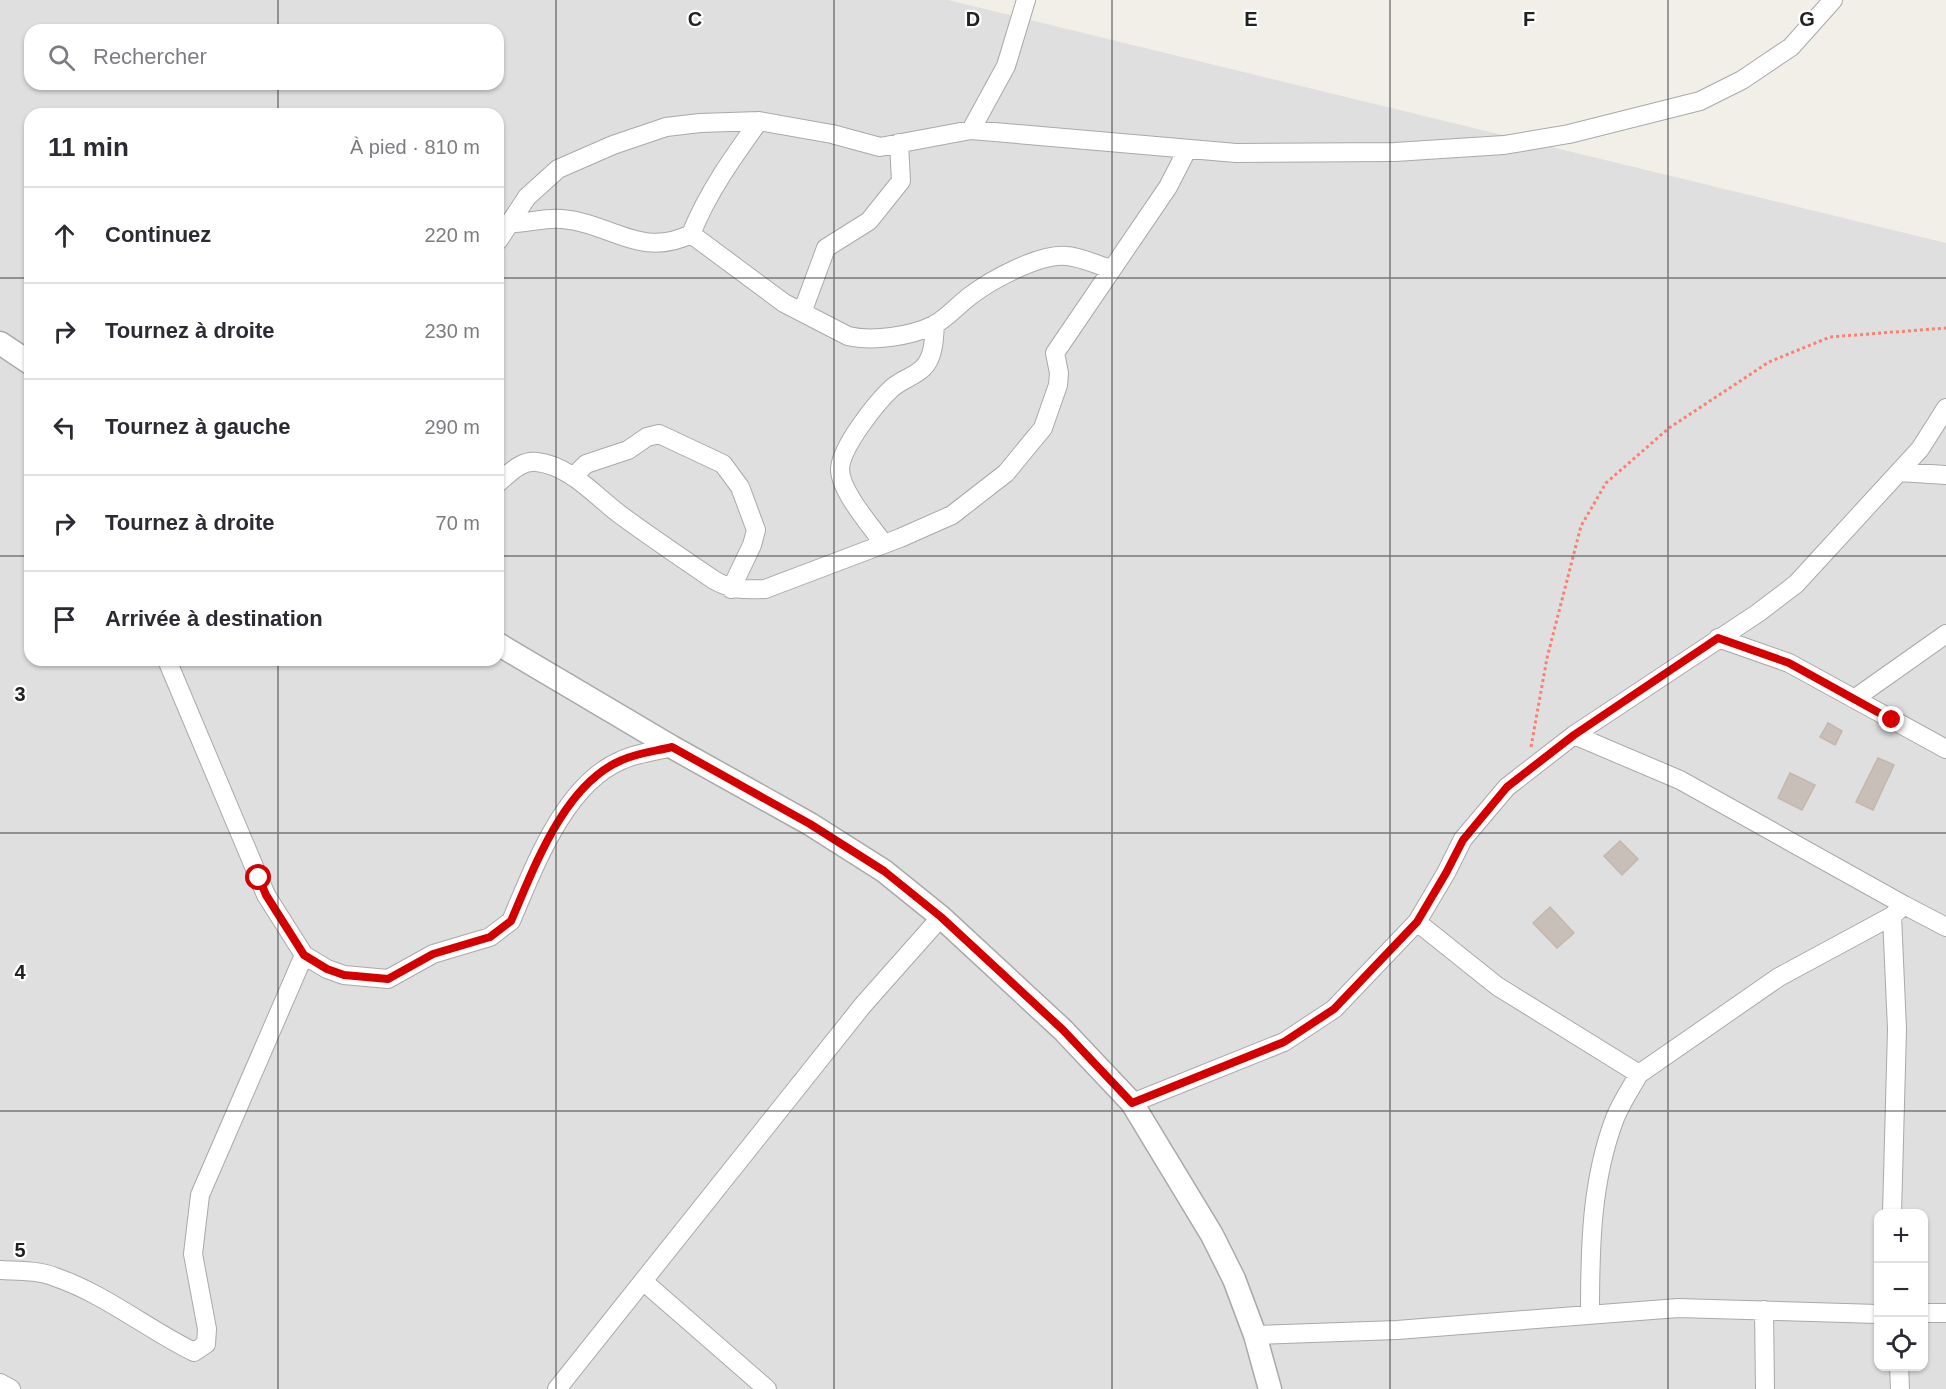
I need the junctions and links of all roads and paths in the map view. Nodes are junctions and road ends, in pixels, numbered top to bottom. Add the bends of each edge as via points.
1 (1026, 0) edge
2 (1833, 0) edge
3 (759, 121) junction
4 (971, 130) junction
5 (899, 143) junction
6 (1187, 150) junction
7 (512, 223) junction
8 (504, 233) edge
9 (691, 234) junction
10 (1111, 269) junction
11 (803, 310) junction
12 (935, 324) junction
13 (1946, 328) edge
14 (0, 343) edge
15 (24, 359) edge
16 (1946, 408) edge
17 (1899, 472) junction
18 (1946, 476) edge
19 (573, 477) junction
20 (504, 478) edge
21 (884, 544) junction
22 (731, 589) junction
23 (1946, 634) edge
24 (1718, 638) junction
25 (504, 648) edge
26 (170, 666) edge
27 (1854, 699) junction
28 (1574, 735) junction
29 (672, 747) junction
30 (1946, 749) edge
31 (1527, 770) junction
32 (1898, 910) junction
33 (941, 917) junction
34 (1417, 922) junction
35 (1946, 927) edge
36 (304, 955) junction
37 (1639, 1074) junction
38 (1132, 1103) junction
39 (1892, 1209) edge
40 (0, 1270) edge
41 (643, 1281) junction
42 (1764, 1310) junction
43 (1590, 1313) junction
44 (1928, 1313) edge
45 (1946, 1313) edge
46 (1874, 1314) edge
47 (1255, 1335) junction
48 (1899, 1371) edge
49 (0, 1383) edge
50 (11, 1389) edge
51 (557, 1389) edge
52 (767, 1389) edge
53 (1270, 1389) edge
54 (1765, 1389) edge
55 (1900, 1389) edge

1 - 4 street via 1006,66
2 - 6 street via 1791,47 1742,80 1700,101 1569,134 1504,145 1395,152
3 - 5 street via 880,147
3 - 7 street via 666,128 613,145 544,179 527,197
3 - 9 street via 705,201
4 - 5 street
4 - 6 street
5 - 11 street via 901,181 868,221 826,248
6 - 10 street via 1168,187
7 - 8 street
7 - 9 street via 560,218 589,223 655,245
9 - 11 street via 784,303
10 - 12 street via 1067,256 1044,258 972,294
10 - 21 street via 1055,353 1058,385 1043,428 1006,473 952,514
11 - 12 street via 860,339 911,332
12 - 21 street via 933,345 923,368 890,390 869,415 844,452 840,469 846,490
13 - 31 path via 1830,337 1769,362 1669,428 1606,483 1581,526 1547,658
14 - 15 street
16 - 17 street via 1920,449
17 - 18 street
17 - 24 street via 1796,584
19 - 20 street via 536,461 523,462
19 - 22 street via 621,516
19 - 22 street via 586,464 659,435 723,464 740,487 756,530
21 - 22 street via 765,589
23 - 27 street
24 - 27 street via 1789,663
24 - 28 street
25 - 29 street
26 - 36 street via 266,895
27 - 30 street
28 - 31 street
28 - 32 street via 1680,780
29 - 33 street via 856,853
29 - 36 street via 622,759 587,786 553,829 511,921 490,937 433,954 379,980 327,969
31 - 34 street via 1507,787 1463,840
32 - 35 street
32 - 37 street via 1779,977
32 - 39 street
33 - 38 street via 1063,1030
33 - 41 street via 863,1005
34 - 37 street via 1497,986
34 - 38 street via 1334,1009 1284,1042
36 - 40 street via 200,1195 193,1254 207,1329 206,1344 194,1352 127,1311 55,1276
37 - 43 street via 1616,1116 1596,1192
38 - 47 street via 1212,1235
41 - 51 street
41 - 52 street
42 - 43 street via 1678,1308
42 - 46 street
42 - 54 street
43 - 47 street via 1397,1330
44 - 45 street
47 - 53 street
48 - 55 street
49 - 50 street

